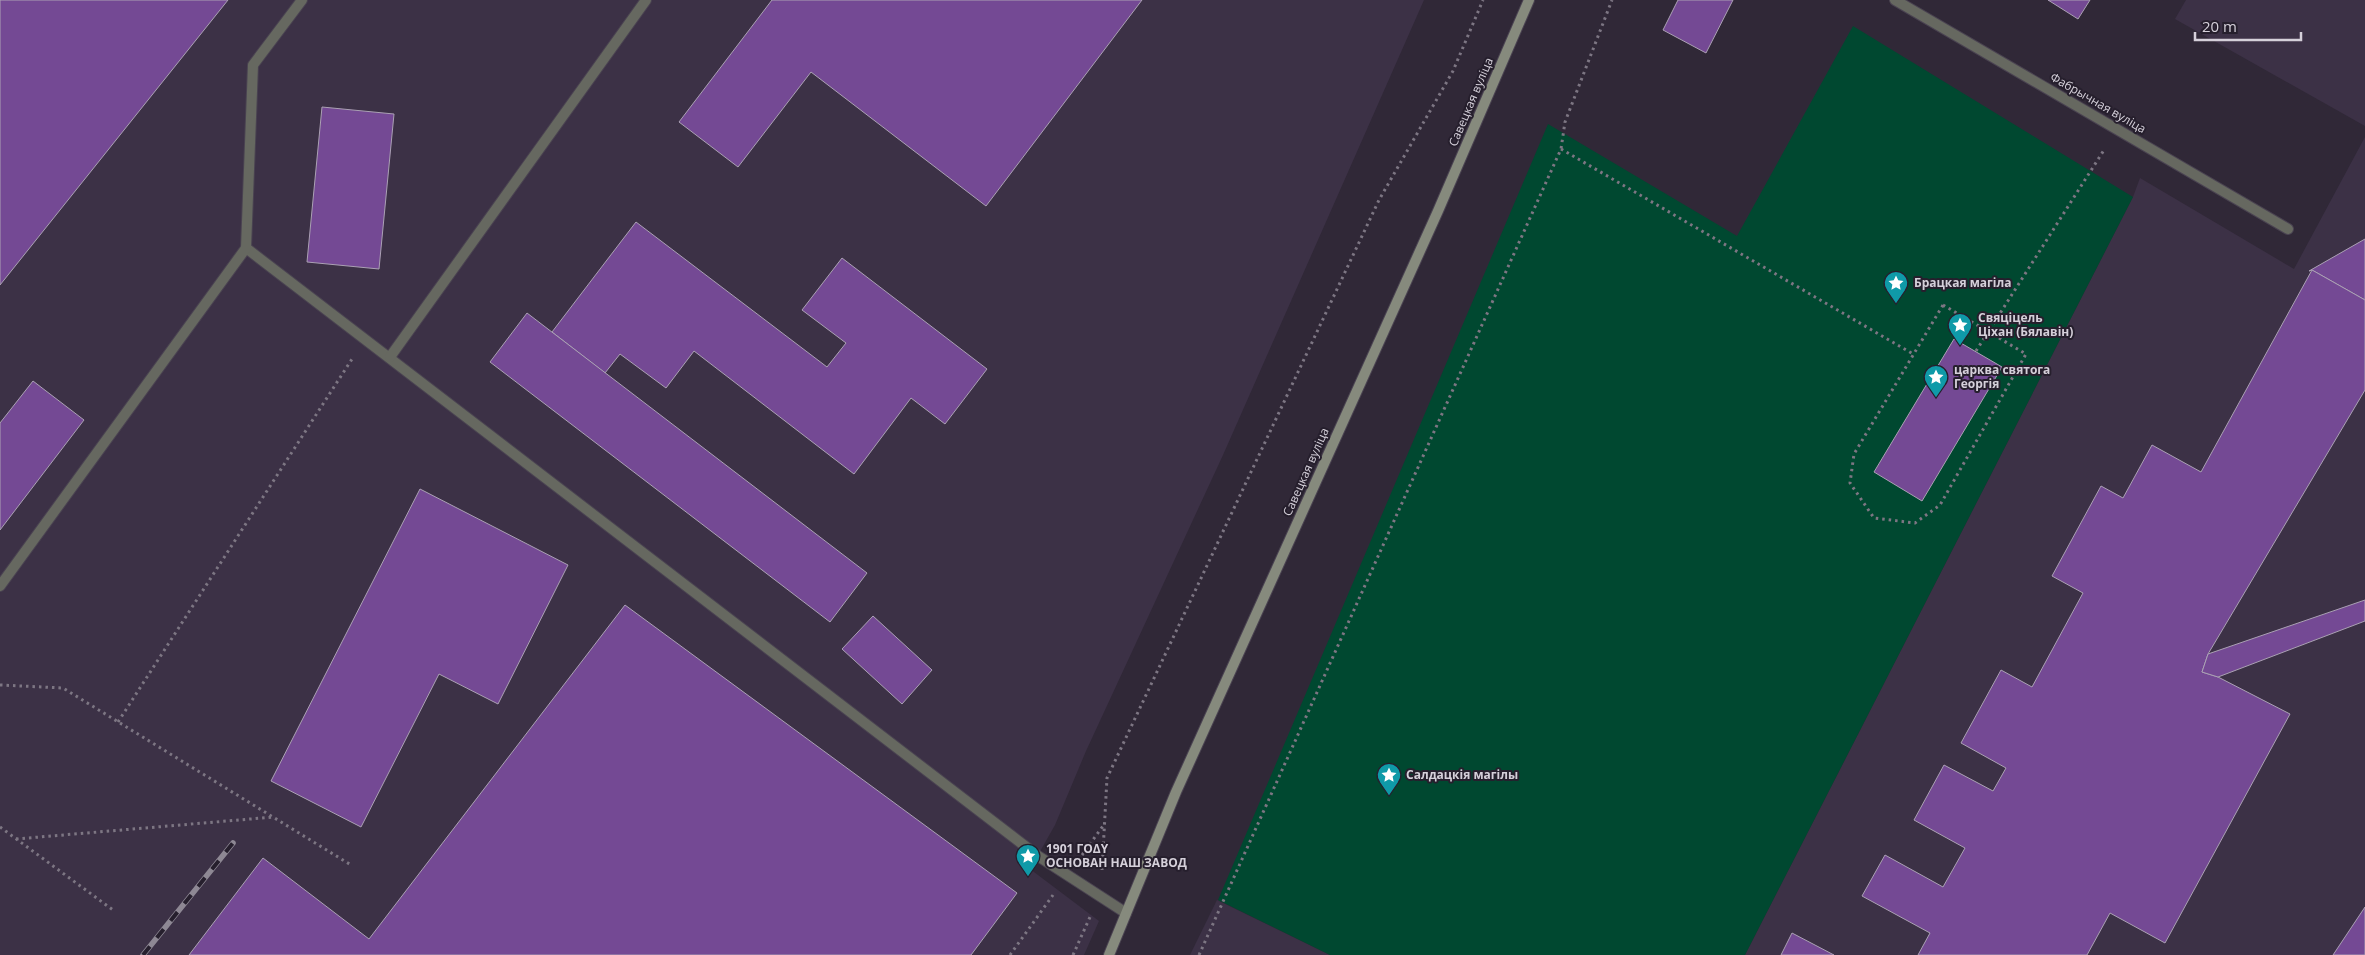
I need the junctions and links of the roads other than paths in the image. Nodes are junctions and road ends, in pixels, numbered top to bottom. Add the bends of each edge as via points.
1 (302, 0) edge
2 (646, 0) edge
3 (1529, 0) edge
4 (1894, 0) edge
5 (2288, 229) dead end
6 (246, 248) junction
7 (390, 358) junction
8 (0, 586) edge
9 (1126, 913) junction
10 (1108, 955) edge

1 - 6 street via 253,65
2 - 7 street
3 - 9 main road, Савецкая вуліца via 1434,220 1176,792
4 - 5 street, Фабрычная вуліца
6 - 7 street
6 - 8 street
7 - 9 street via 1038,856
9 - 10 main road, Савецкая вуліца

